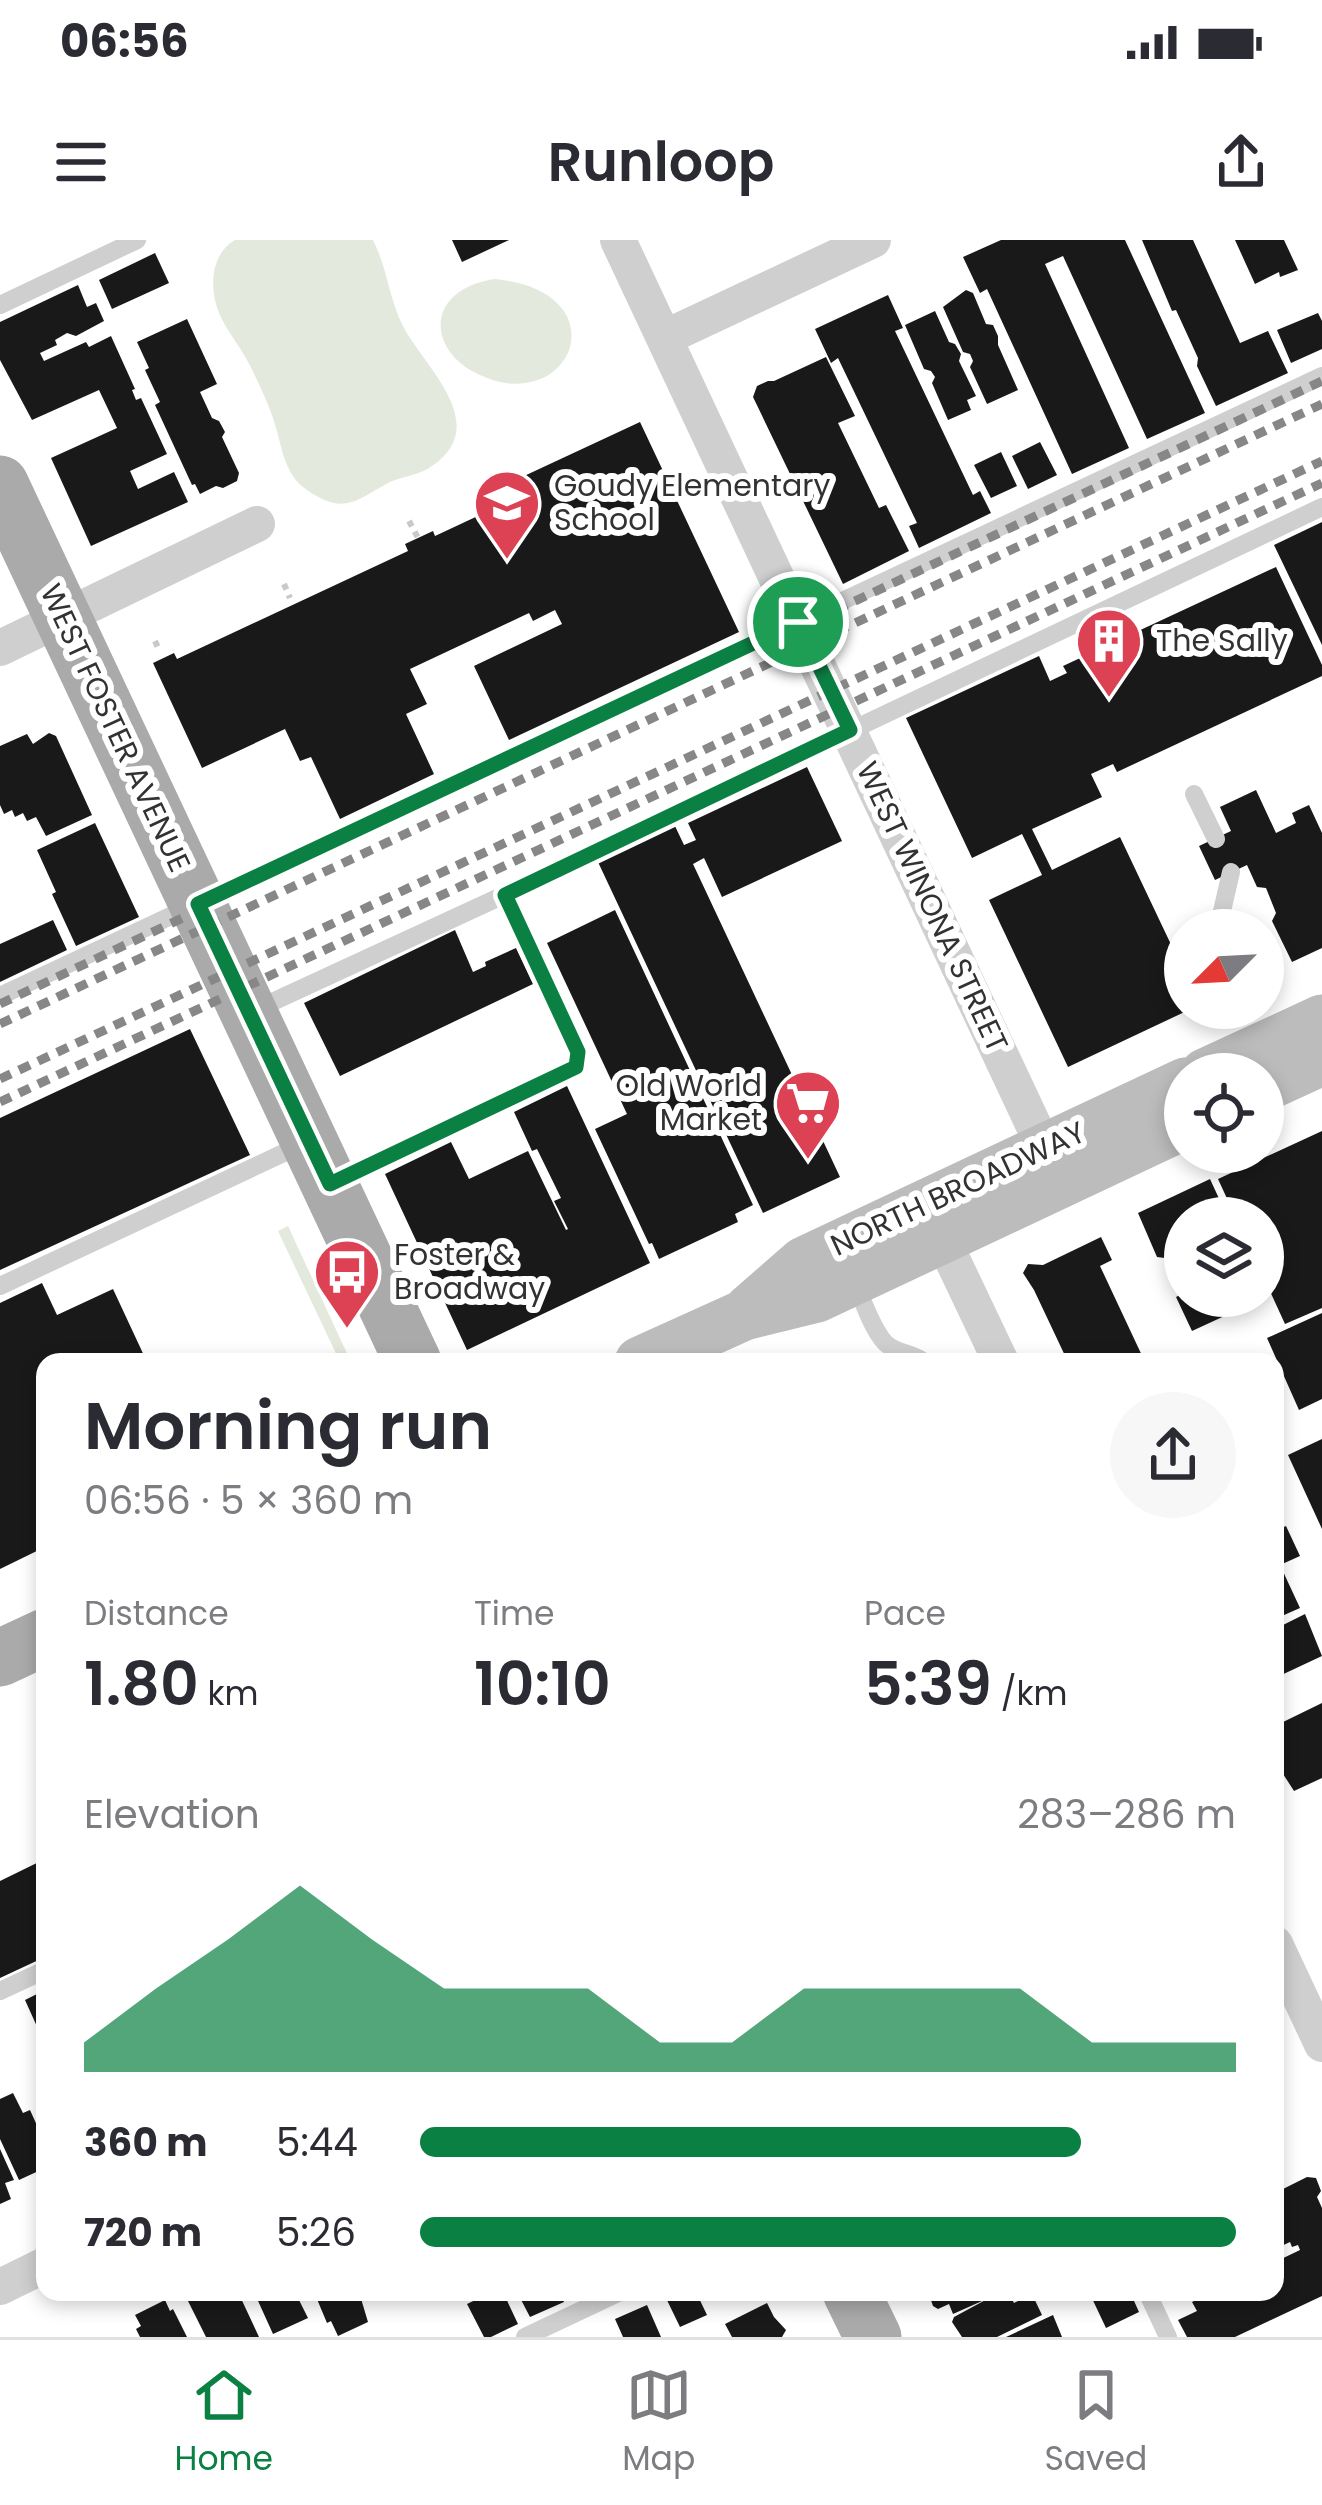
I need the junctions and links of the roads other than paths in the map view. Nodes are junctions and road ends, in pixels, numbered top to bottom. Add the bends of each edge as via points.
1 (137, 240) edge
2 (618, 240) edge
3 (874, 240) edge
4 (0, 305) edge
5 (664, 338) junction
6 (1322, 376) edge
7 (0, 484) edge
8 (1322, 507) edge
9 (257, 524) dead end
10 (64, 619) junction
11 (798, 622) junction
12 (0, 648) edge
13 (850, 730) junction
14 (1195, 794) dead end
15 (1216, 839) dead end
16 (1231, 872) dead end
17 (505, 895) junction
18 (198, 904) junction
19 (1223, 909) edge
20 (0, 996) edge
21 (249, 1013) junction
22 (1322, 1020) edge
23 (1250, 1053) edge
24 (1322, 1060) edge
25 (1284, 1077) edge
26 (1164, 1096) edge
27 (1164, 1131) edge
28 (320, 1163) junction
29 (1053, 1166) junction
30 (943, 1240) junction
31 (853, 1280) junction
32 (0, 1286) edge
33 (744, 1315) junction
34 (409, 1353) edge
35 (677, 1353) edge
36 (912, 1353) edge
37 (997, 1353) edge
38 (36, 1641) edge
39 (0, 1658) edge
40 (1284, 1963) edge
41 (36, 1974) edge
42 (0, 1991) edge
43 (1322, 2044) edge
44 (36, 2270) edge
45 (0, 2287) edge
46 (601, 2301) edge
47 (855, 2301) edge
48 (1151, 2301) edge
49 (525, 2337) edge
50 (873, 2337) edge
51 (1168, 2337) edge

1 - 4 lane
2 - 5 street, WEST WINONA STREET
3 - 5 street
5 - 11 street, WEST WINONA STREET
6 - 11 lane
7 - 10 main road, WEST FOSTER AVENUE
8 - 13 lane
9 - 10 street
10 - 12 street
10 - 18 main road, WEST FOSTER AVENUE
11 - 13 street, WEST WINONA STREET
11 - 18 lane
13 - 17 lane
13 - 29 street, WEST WINONA STREET
14 - 15 lane
16 - 19 lane
17 - 21 lane
17 - 28 lane via 578,1052 576,1067
18 - 20 lane
18 - 21 main road, WEST FOSTER AVENUE
21 - 28 main road, WEST FOSTER AVENUE
22 - 23 main road
24 - 25 main road
26 - 29 main road, NORTH BROADWAY
27 - 29 main road, NORTH BROADWAY
28 - 32 lane
28 - 34 main road, WEST FOSTER AVENUE
29 - 30 main road, NORTH BROADWAY
29 - 33 main road, NORTH BROADWAY via 804,1262
30 - 31 main road, NORTH BROADWAY
30 - 37 street
31 - 33 main road, NORTH BROADWAY
31 - 36 lane via 884,1342
33 - 35 main road, NORTH BROADWAY
38 - 39 main road
40 - 43 street
41 - 42 lane
44 - 45 street
46 - 49 lane
47 - 50 main road
48 - 51 lane

